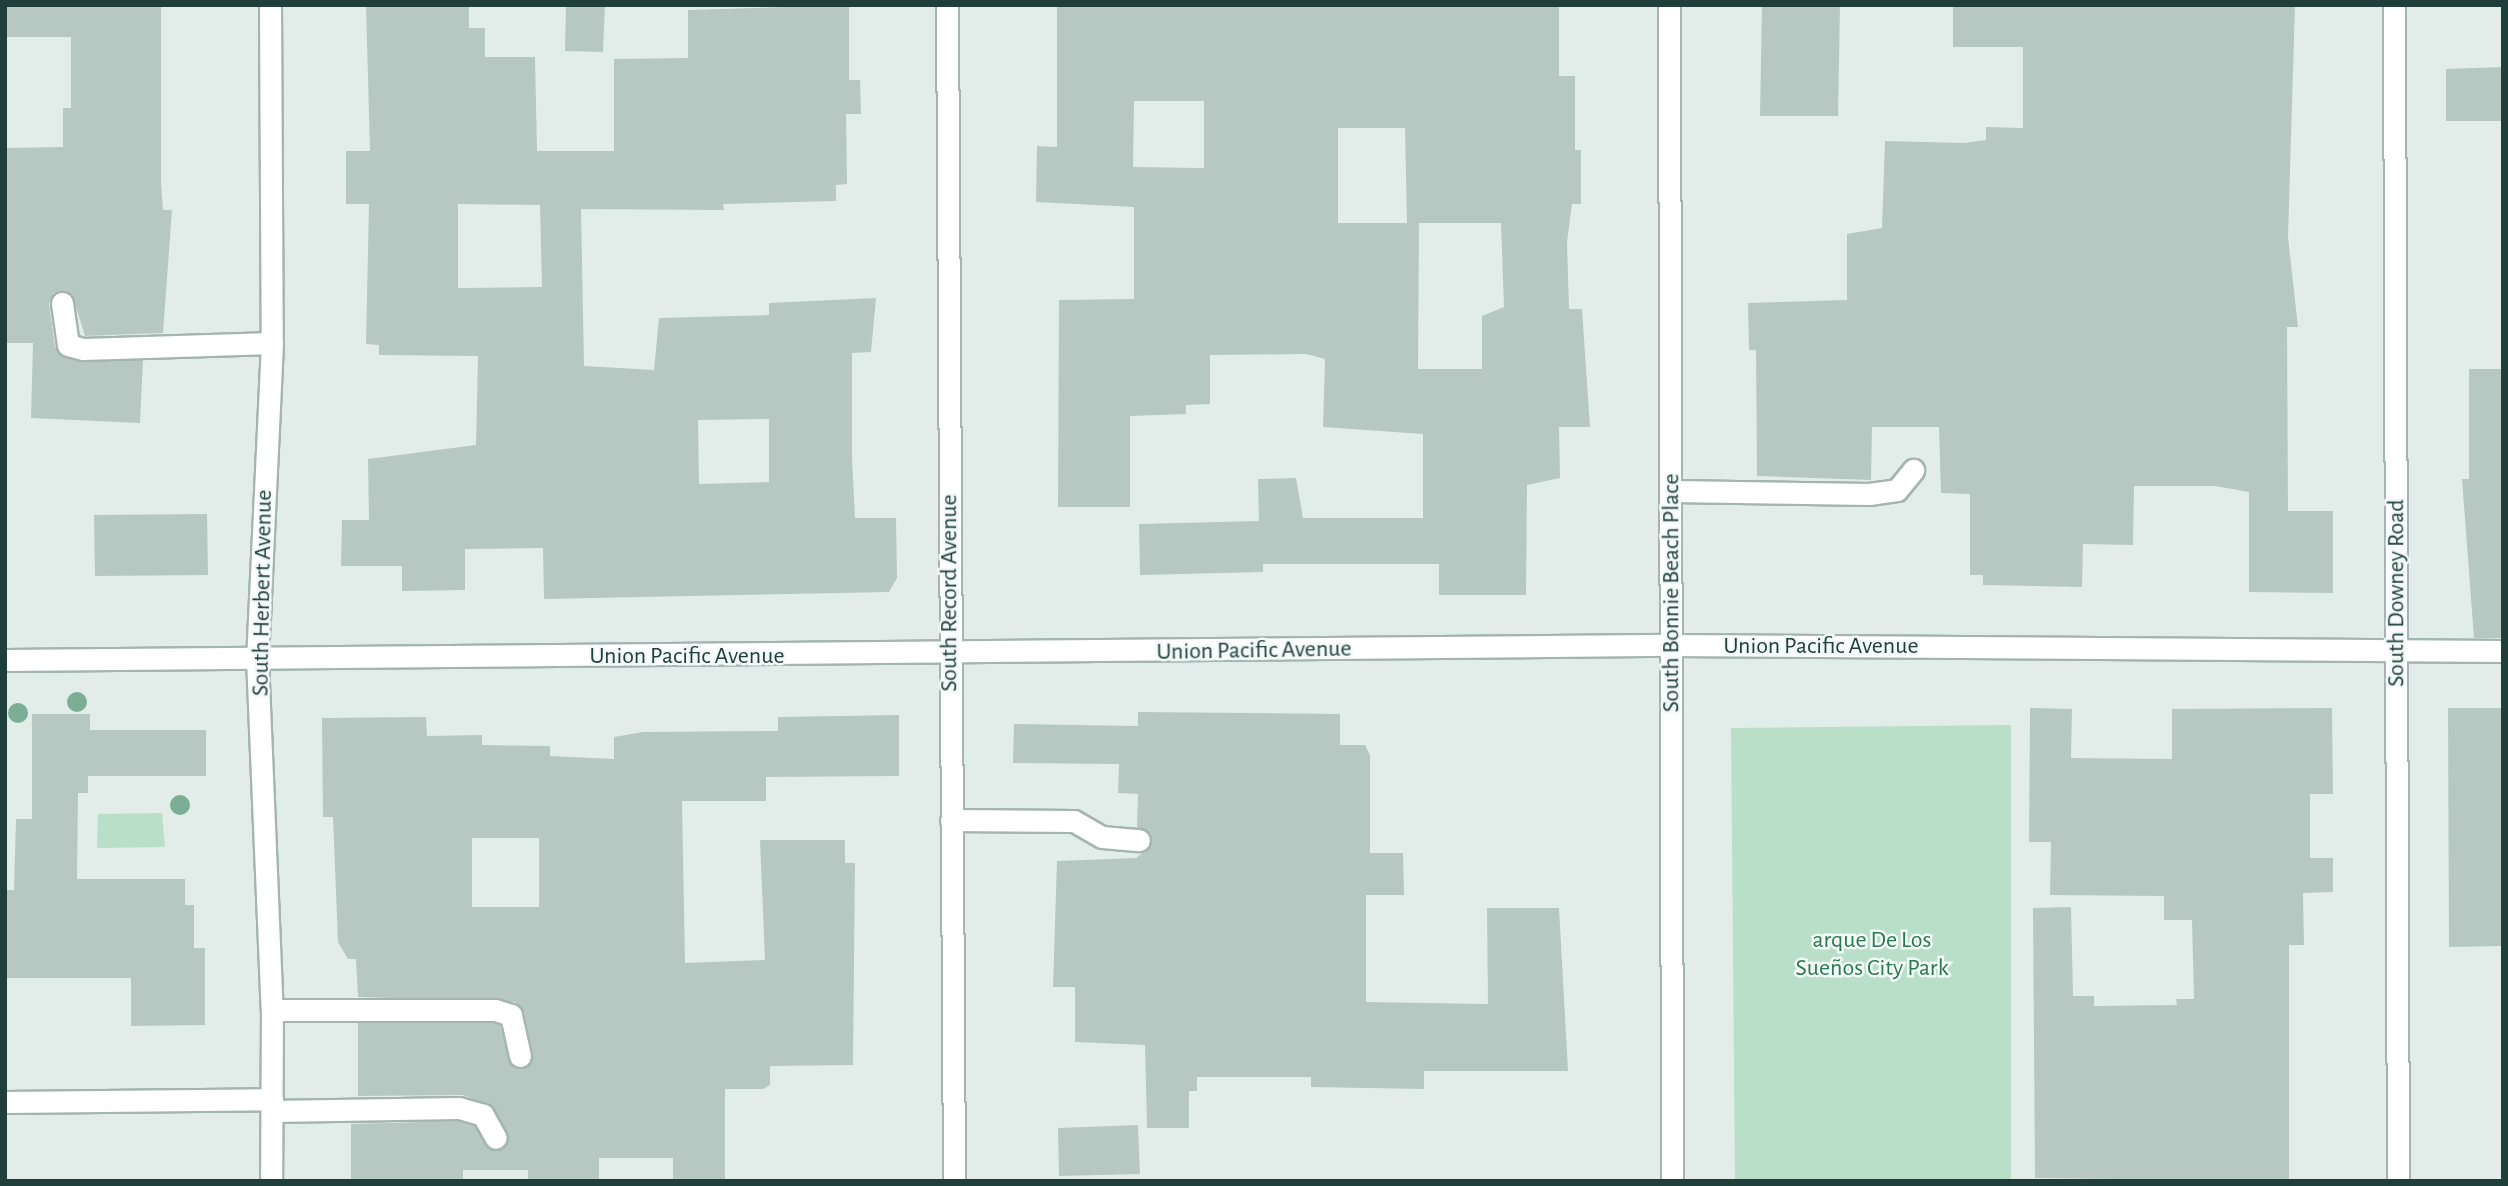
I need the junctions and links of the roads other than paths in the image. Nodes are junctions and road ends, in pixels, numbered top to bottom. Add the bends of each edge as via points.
1 (270, 5) edge
2 (947, 5) edge
3 (1669, 5) edge
4 (2394, 5) edge
5 (62, 303) dead end
6 (272, 344) junction
7 (1913, 470) dead end
8 (1672, 491) junction
9 (1672, 645) junction
10 (2397, 651) junction
11 (2503, 651) edge
12 (951, 656) junction
13 (257, 658) junction
14 (5, 660) edge
15 (951, 820) junction
16 (1139, 840) dead end
17 (272, 1010) junction
18 (520, 1056) dead end
19 (5, 1102) edge
20 (272, 1105) junction
21 (496, 1138) dead end
22 (271, 1181) edge
23 (954, 1181) edge
24 (1672, 1181) edge
25 (2398, 1181) edge

1 - 6 street, South Herbert Avenue
2 - 12 street, South Record Avenue
3 - 8 street, South Bonnie Beach Place
4 - 10 street, South Downey Road
5 - 6 street via 68,345 83,349
6 - 13 street, South Herbert Avenue
7 - 8 street via 1897,490 1869,494
8 - 9 street, South Bonnie Beach Place
9 - 10 street, Union Pacific Avenue
9 - 12 street, Union Pacific Avenue
9 - 24 street, South Bonnie Beach Place
10 - 11 street, Union Pacific Avenue
10 - 25 street, South Downey Road
12 - 13 street, Union Pacific Avenue
12 - 15 street, South Record Avenue
13 - 14 street, Union Pacific Avenue
13 - 17 street, South Herbert Avenue
15 - 16 street via 1074,821 1101,837
15 - 23 street, South Record Avenue
17 - 18 street via 495,1010 511,1015
17 - 20 street, South Herbert Avenue
19 - 20 street
20 - 21 street via 459,1108 483,1115
20 - 22 street, South Herbert Avenue

